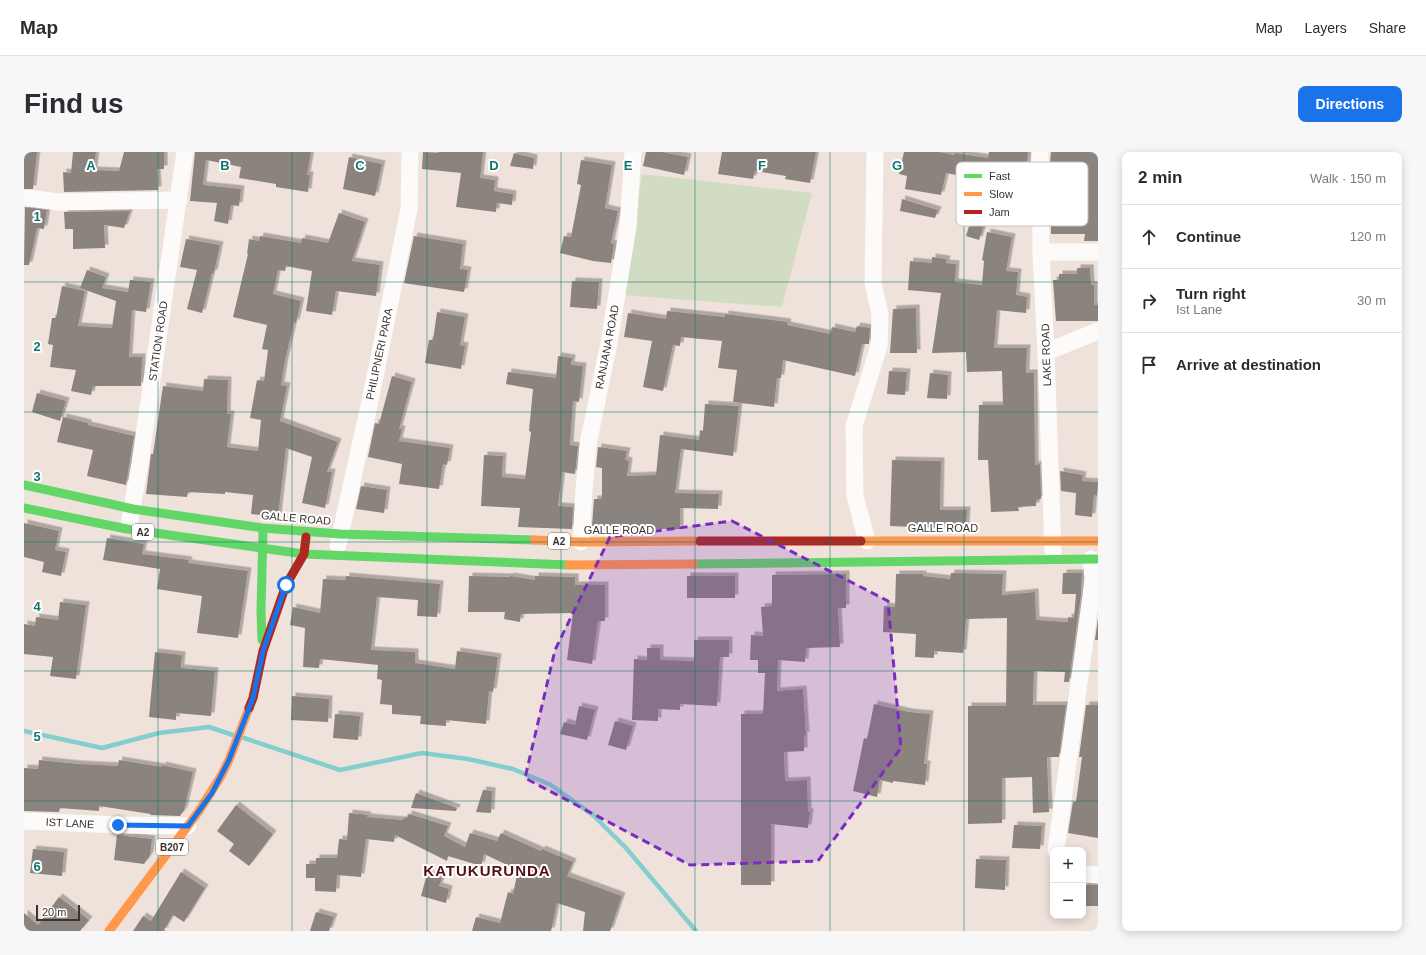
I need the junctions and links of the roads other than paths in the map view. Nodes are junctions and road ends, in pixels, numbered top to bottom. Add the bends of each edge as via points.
1 (185, 152) edge
2 (410, 152) edge
3 (633, 152) edge
4 (875, 152) edge
5 (1040, 152) edge
6 (1040, 162) edge
7 (28, 198) dead end
8 (178, 200) junction
9 (1041, 226) edge
10 (1041, 252) junction
11 (1098, 252) edge
12 (1098, 331) edge
13 (1046, 352) junction
14 (24, 485) edge
15 (24, 508) edge
16 (133, 509) junction
17 (263, 528) junction
18 (127, 529) junction
19 (306, 531) junction
20 (340, 534) junction
21 (1053, 540) junction
22 (867, 541) junction
23 (1098, 541) edge
24 (581, 542) junction
25 (262, 549) junction
26 (480, 551) junction
27 (304, 554) junction
28 (337, 555) junction
29 (1054, 559) junction
30 (1095, 559) edge
31 (263, 651) junction
32 (24, 821) edge
33 (188, 826) junction
34 (1056, 847) edge
35 (1086, 874) edge
36 (1098, 875) edge
37 (109, 931) edge

1 - 8 street, STATION ROAD
2 - 20 street, PHILIPNERI PARA via 409,208
3 - 24 street, RANJANA ROAD via 628,227 609,343 588,444
4 - 22 street via 873,282 880,315 879,346 854,426 855,496
5 - 6 street, LAKE ROAD
7 - 8 street via 59,202
8 - 16 street, STATION ROAD
9 - 10 street, LAKE ROAD
10 - 11 street
10 - 13 street, LAKE ROAD
12 - 13 street
13 - 21 street, LAKE ROAD
14 - 16 main road, GALLE ROAD / A2
15 - 18 main road, GALLE ROAD / A2
16 - 17 main road, GALLE ROAD / A2
16 - 18 street, STATION ROAD
17 - 19 main road, GALLE ROAD / A2
17 - 25 main road
18 - 25 main road, GALLE ROAD / A2
19 - 20 main road, GALLE ROAD / A2
19 - 27 main road
20 - 26 main road, GALLE ROAD / A2
20 - 28 street, PHILIPNERI PARA
21 - 22 main road, GALLE ROAD / A2
21 - 23 main road, GALLE ROAD / A2
21 - 29 street, LAKE ROAD
22 - 24 main road, GALLE ROAD / A2
24 - 26 main road, GALLE ROAD / A2
25 - 27 main road, GALLE ROAD / A2
25 - 31 main road, B207
26 - 28 main road, GALLE ROAD / A2
26 - 29 main road, GALLE ROAD / A2 via 580,565
27 - 28 main road, GALLE ROAD / A2
27 - 31 main road, B207 via 286,585
29 - 30 main road, GALLE ROAD / A2
30 - 34 street
31 - 33 main road, B207 via 253,698 229,760 212,793
32 - 33 street, IST LANE
33 - 37 main road, B207
35 - 36 street

